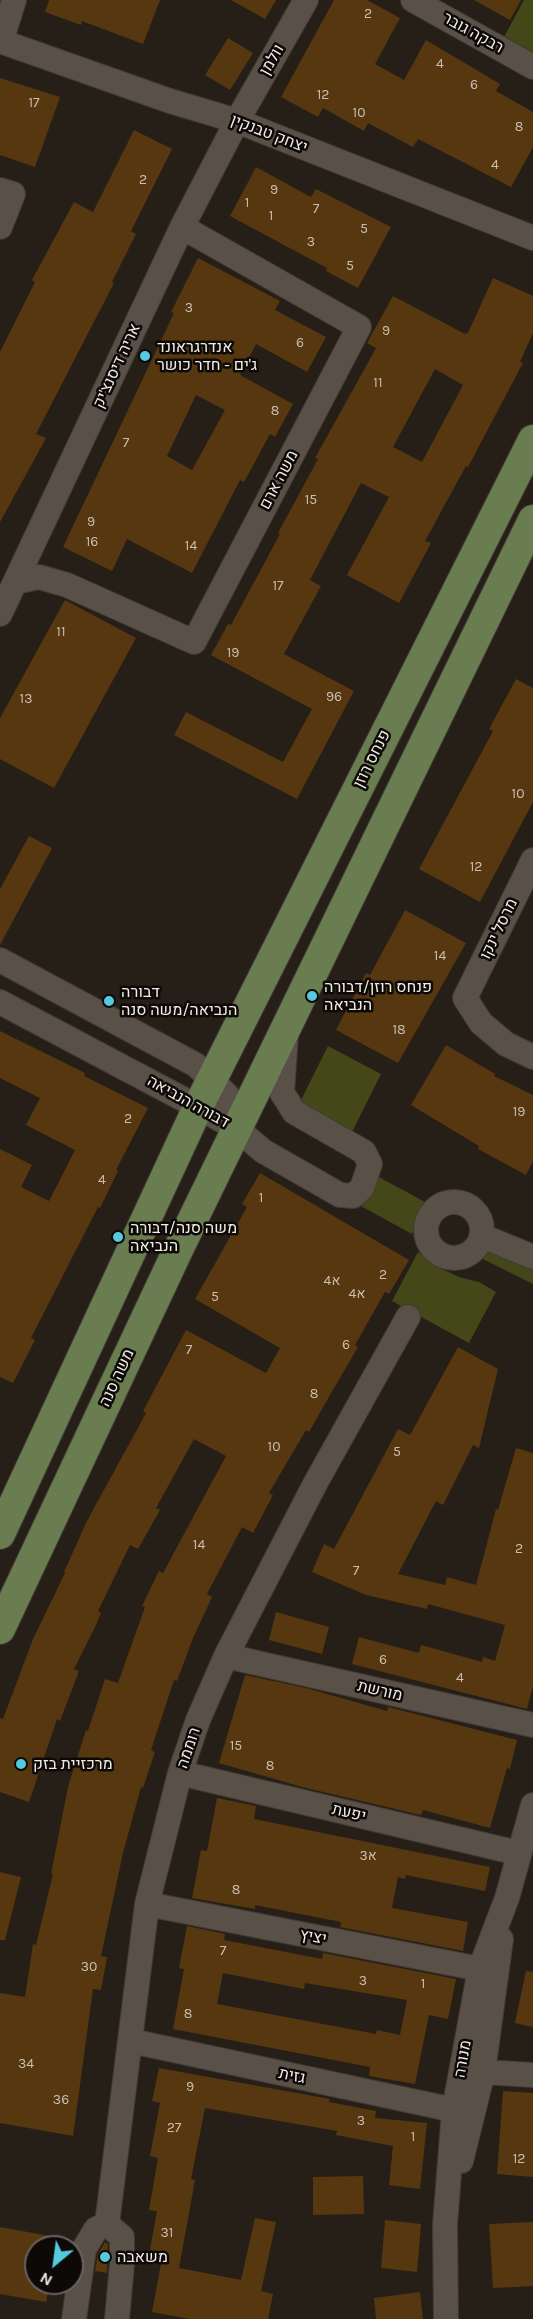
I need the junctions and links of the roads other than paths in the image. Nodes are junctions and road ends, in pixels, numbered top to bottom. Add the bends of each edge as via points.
1 (14, 0) edge
2 (306, 0) edge
3 (413, 0) edge
4 (1, 41) edge
5 (533, 67) edge
6 (237, 121) junction
7 (0, 190) edge
8 (0, 227) edge
9 (182, 227) junction
10 (533, 238) edge
11 (533, 440) edge
12 (533, 520) edge
13 (15, 582) junction
14 (0, 614) edge
15 (533, 860) edge
16 (0, 960) edge
17 (0, 1002) edge
18 (286, 1026) junction
19 (533, 1057) edge
20 (204, 1072) junction
21 (187, 1101) junction
22 (237, 1129) junction
23 (482, 1236) dead end
24 (533, 1257) edge
25 (408, 1317) dead end
26 (0, 1534) edge
27 (0, 1629) edge
28 (226, 1656) junction
29 (533, 1725) edge
30 (180, 1773) junction
31 (533, 1804) edge
32 (518, 1853) junction
33 (507, 1898) junction
34 (147, 1904) junction
35 (480, 1969) junction
36 (130, 2041) junction
37 (483, 2072) junction
38 (533, 2075) edge
39 (454, 2110) junction
40 (107, 2224) junction
41 (445, 2225) junction
42 (74, 2319) edge
43 (117, 2319) edge
44 (446, 2319) edge

1 - 4 street
2 - 6 street, וולמן
3 - 5 street, רבקה גובר
4 - 6 street, יצחק טבנקין
6 - 9 street, אריה דיסנצ'יק
6 - 10 street, יצחק טבנקין
7 - 8 street via 14,195
9 - 13 street, אריה דיסנצ'יק
9 - 13 street, משה ארם via 359,327 194,642 67,585 39,577
11 - 20 main road, פנחס רוזן via 226,1051
12 - 18 main road
13 - 14 street, אריה דיסנצ'יק
15 - 19 street, מרסל ינקו via 465,998 481,1023 506,1044
16 - 20 street, דבורה הנביאה
17 - 21 street, דבורה הנביאה
18 - 22 main road
18 - 22 street via 282,1093 294,1112 364,1152 370,1164 362,1188 353,1196 340,1195 263,1151
20 - 21 main road
20 - 22 street, דבורה הנביאה via 227,1095 236,1113
21 - 22 street, דבורה הנביאה
21 - 26 main road via 181,1144
22 - 27 main road, משה סנה
23 - 24 street
25 - 28 street, רוממה via 359,1400
28 - 29 street, מורשת
28 - 30 street, רוממה
30 - 32 street, יפעת
30 - 34 street, רוממה
31 - 32 street, מנורה
32 - 33 street, מנורה
33 - 35 street, מנורה
33 - 37 street, מנורה
34 - 35 street, יציץ
34 - 36 street, רוממה
35 - 39 street, מנורה
36 - 39 street, גזית
36 - 40 street, רוממה
37 - 38 street
37 - 41 street, מנורה
39 - 41 street, מנורה
40 - 42 street via 96,2229 84,2249
40 - 43 street via 122,2236
41 - 44 street, מנורה

